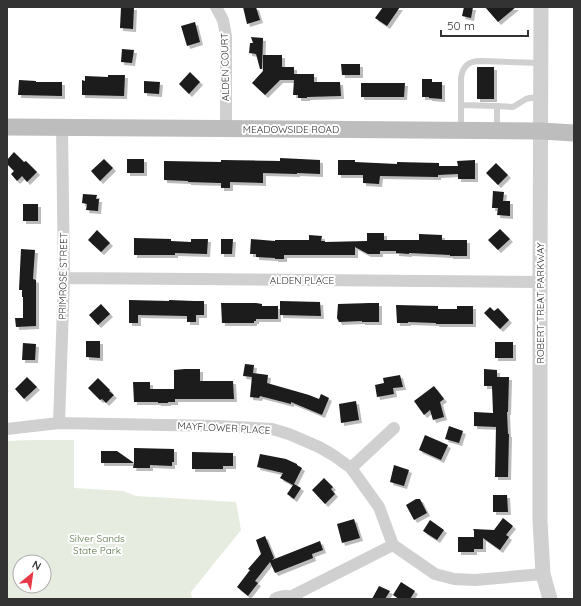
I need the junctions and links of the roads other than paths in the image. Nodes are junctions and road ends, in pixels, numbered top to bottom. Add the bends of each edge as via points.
1 (216, 7) edge
2 (541, 7) edge
3 (541, 63) junction
4 (541, 97) junction
5 (461, 105) junction
6 (496, 106) junction
7 (7, 128) edge
8 (62, 128) junction
9 (226, 129) junction
10 (461, 131) junction
11 (497, 131) junction
12 (540, 131) junction
13 (574, 133) edge
14 (64, 278) junction
15 (540, 282) junction
16 (59, 423) junction
17 (394, 428) dead end
18 (7, 429) edge
19 (351, 468) junction
20 (393, 545) junction
21 (543, 574) junction
22 (295, 598) edge
23 (275, 599) edge
24 (550, 599) edge

1 - 9 street, ALDEN COURT via 223,20 226,36
2 - 3 street, ROBERT TREAT PARKWAY
3 - 4 street, ROBERT TREAT PARKWAY
3 - 5 lane via 474,61 467,64 462,71
4 - 6 lane via 526,99 513,107
4 - 12 street, ROBERT TREAT PARKWAY
5 - 6 lane
5 - 10 lane
6 - 11 lane
7 - 8 main road, MEADOWSIDE ROAD
8 - 9 main road, MEADOWSIDE ROAD
8 - 14 street, PRIMROSE STREET
9 - 10 main road, MEADOWSIDE ROAD
10 - 11 main road, MEADOWSIDE ROAD
11 - 12 main road, MEADOWSIDE ROAD
12 - 13 main road, MEADOWSIDE ROAD
12 - 15 street, ROBERT TREAT PARKWAY
14 - 15 street, ALDEN PLACE
14 - 16 street, PRIMROSE STREET
15 - 21 street, ROBERT TREAT PARKWAY via 540,521
16 - 18 street, MAYFLOWER PLACE
16 - 19 street, MAYFLOWER PLACE via 272,429 305,440
17 - 19 street
19 - 20 street, MAYFLOWER PLACE via 379,507
20 - 21 street via 434,574 454,579 475,580
20 - 22 street
21 - 24 street, ROBERT TREAT PARKWAY
22 - 23 street via 287,595

